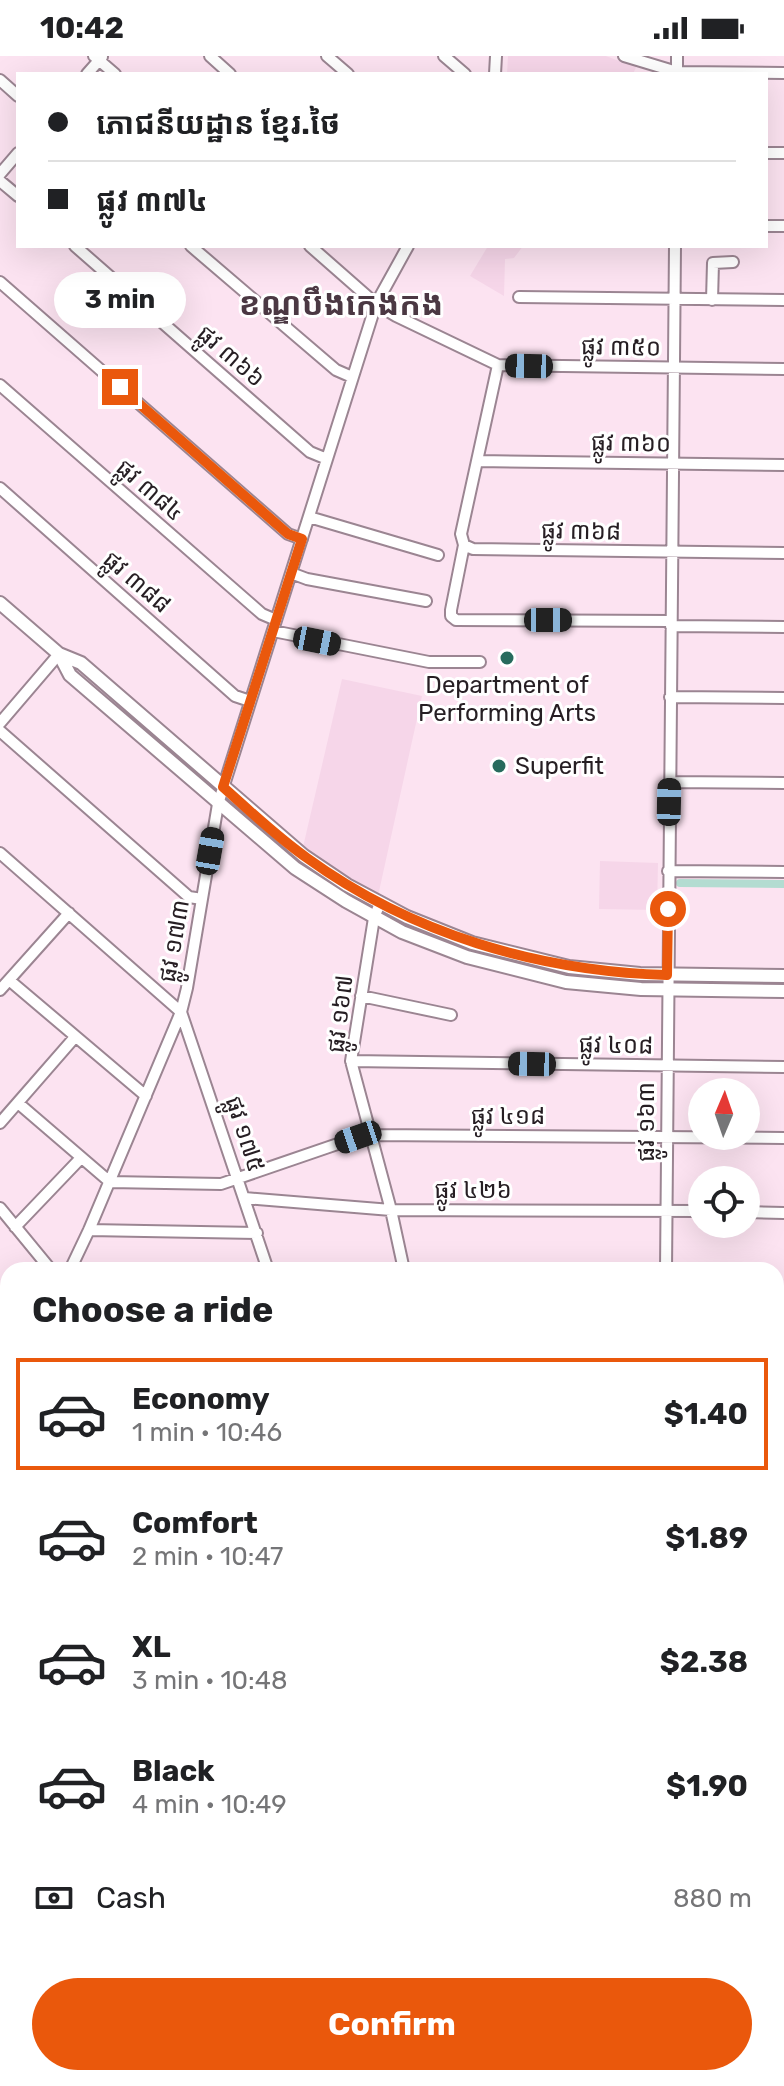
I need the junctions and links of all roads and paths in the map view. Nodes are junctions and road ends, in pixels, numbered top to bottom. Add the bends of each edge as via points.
1 (210, 56) edge
2 (327, 56) edge
3 (444, 56) edge
4 (624, 56) edge
5 (99, 57) edge
6 (113, 72) edge
7 (228, 72) edge
8 (346, 72) edge
9 (463, 72) edge
10 (674, 72) edge
11 (0, 80) edge
12 (16, 94) edge
13 (16, 155) edge
14 (0, 174) edge
15 (0, 181) edge
16 (16, 194) edge
17 (77, 248) edge
18 (193, 248) edge
19 (312, 248) edge
20 (407, 248) edge
21 (675, 248) edge
22 (733, 262) dead end
23 (0, 282) edge
24 (519, 297) dead end
25 (674, 299) junction
26 (712, 300) junction
27 (784, 300) edge
28 (376, 304) junction
29 (498, 365) junction
30 (674, 367) junction
31 (784, 369) edge
32 (352, 377) junction
33 (0, 385) edge
34 (327, 459) junction
35 (478, 461) junction
36 (673, 464) junction
37 (784, 465) edge
38 (0, 488) edge
39 (309, 517) junction
40 (302, 539) junction
41 (464, 545) junction
42 (672, 552) junction
43 (784, 553) edge
44 (438, 555) dead end
45 (291, 573) junction
46 (426, 601) dead end
47 (0, 603) edge
48 (671, 624) junction
49 (274, 625) junction
50 (784, 627) edge
51 (59, 654) junction
52 (480, 662) dead end
53 (670, 697) junction
54 (784, 698) edge
55 (250, 701) junction
56 (0, 723) edge
57 (0, 731) edge
58 (160, 732) junction
59 (149, 744) junction
60 (669, 782) junction
61 (784, 783) edge
62 (223, 787) junction
63 (218, 804) junction
64 (0, 853) edge
65 (668, 871) junction
66 (784, 872) edge
67 (202, 899) junction
68 (380, 903) junction
69 (69, 913) junction
70 (374, 918) junction
71 (569, 967) junction
72 (667, 975) junction
73 (784, 976) edge
74 (9, 980) junction
75 (566, 982) junction
76 (0, 990) edge
77 (667, 990) junction
78 (784, 991) edge
79 (361, 996) junction
80 (181, 1012) junction
81 (451, 1015) dead end
82 (75, 1037) junction
83 (351, 1061) junction
84 (666, 1066) junction
85 (784, 1067) edge
86 (146, 1096) junction
87 (18, 1103) junction
88 (0, 1123) edge
89 (371, 1135) junction
90 (666, 1137) junction
91 (784, 1138) edge
92 (80, 1159) junction
93 (239, 1179) junction
94 (110, 1182) junction
95 (245, 1198) junction
96 (0, 1208) edge
97 (391, 1210) junction
98 (666, 1210) junction
99 (688, 1211) edge
100 (760, 1212) edge
101 (784, 1213) edge
102 (15, 1227) junction
103 (89, 1230) junction
104 (257, 1233) junction
105 (44, 1262) edge
106 (74, 1262) edge
107 (266, 1262) edge
108 (402, 1262) edge
109 (666, 1262) edge

1 - 7 street
2 - 8 street
3 - 9 street
4 - 10 street
5 - 6 street
11 - 12 street
13 - 14 street
15 - 16 street
17 - 34 street, ផ្លូវ ៣៦៦ via 310,452
18 - 32 street via 336,370
19 - 28 street, ផ្លូវ ៣៥០
20 - 28 street, ផ្លូវ ១៧៣
21 - 25 street
22 - 26 street via 713,263
23 - 40 street via 288,534
24 - 25 street
25 - 26 street
25 - 30 street
26 - 27 street
28 - 29 street, ផ្លូវ ៣៥០
28 - 32 street, ផ្លូវ ១៧៣
29 - 30 street, ផ្លូវ ៣៥០
29 - 35 street
30 - 31 street, ផ្លូវ ៣៥០
30 - 36 street
32 - 34 street, ផ្លូវ ១៧៣
33 - 49 street, ផ្លូវ ៣៨៤
34 - 39 street, ផ្លូវ ១៧៣
35 - 36 street, ផ្លូវ ៣៦០
35 - 41 street via 461,534
36 - 37 street, ផ្លូវ ៣៦០
36 - 42 street, ផ្លូវ ១៦៣
38 - 55 street, ផ្លូវ ៣៨៨ via 235,696
39 - 40 street, ផ្លូវ ១៧៣
39 - 44 street
40 - 45 street, ផ្លូវ ១៧៣
41 - 42 street, ផ្លូវ ៣៦៨
41 - 48 street via 451,610 456,620
42 - 43 street, ផ្លូវ ៣៦៨
42 - 48 street, ផ្លូវ ១៦៣
45 - 46 street
45 - 49 street, ផ្លូវ ១៧៣
47 - 51 main road
48 - 50 street
48 - 53 street, ផ្លូវ ១៦៣
49 - 52 street via 429,662
49 - 55 street, ផ្លូវ ១៧៣
51 - 56 street
51 - 58 main road via 81,663
51 - 59 main road via 70,675
53 - 54 street
53 - 60 street, ផ្លូវ ១៦៣
55 - 62 street, ផ្លូវ ១៧៣
57 - 67 street via 189,897
58 - 59 main road
58 - 62 main road
59 - 63 main road
60 - 61 street
60 - 65 street, ផ្លូវ ១៦៣
62 - 63 street, ផ្លូវ ១៧៣
62 - 68 main road via 304,856
63 - 67 street, ផ្លូវ ១៧៣
63 - 70 main road via 295,868
64 - 69 street
65 - 66 street
65 - 72 street, ផ្លូវ ១៦៣
67 - 80 street, ផ្លូវ ១៧៣
68 - 70 street, ផ្លូវ ១៦៧
68 - 71 main road via 472,943
69 - 74 street
69 - 80 street
70 - 75 main road via 467,957
70 - 79 street, ផ្លូវ ១៦៧
71 - 72 main road
71 - 75 main road
72 - 73 main road
72 - 77 street, ផ្លូវ ១៦៣
74 - 76 street
74 - 82 street
75 - 77 main road
77 - 78 main road
77 - 84 street, ផ្លូវ ១៦៣
79 - 81 street
79 - 83 street, ផ្លូវ ១៦៧
80 - 86 street, ផ្លូវ ១៧៣
80 - 93 street, ផ្លូវ ១៧៥
82 - 86 street
82 - 87 street
83 - 84 street, ផ្លូវ ៤០៨
83 - 89 street, ផ្លូវ ១៦៧
84 - 85 street, ផ្លូវ ៤០៨
84 - 90 street, ផ្លូវ ១៦៣
86 - 94 street, ផ្លូវ ១៧៣
87 - 88 street
87 - 92 street
89 - 90 street, ផ្លូវ ៤១៨
89 - 93 street, ផ្លូវ ៤១៨
89 - 97 street, ផ្លូវ ១៦៧
90 - 91 street, ផ្លូវ ៤១៨
90 - 98 street, ផ្លូវ ១៦៣
92 - 94 street
92 - 102 street
93 - 94 street, ផ្លូវ ៤១៨ via 221,1184
93 - 95 street, ផ្លូវ ១៧៥
94 - 103 street, ផ្លូវ ១៧៣
95 - 97 street, ផ្លូវ ៤២៦
95 - 104 street, ផ្លូវ ១៧៥
96 - 102 street
97 - 98 street, ផ្លូវ ៤២៦
97 - 108 street, ផ្លូវ ១៦៧
98 - 99 street, ផ្លូវ ៤២៦
98 - 109 street, ផ្លូវ ១៦៣
100 - 101 street
102 - 105 street
103 - 104 street
103 - 106 street, ផ្លូវ ១៧៣
104 - 107 street, ផ្លូវ ១៧៥

